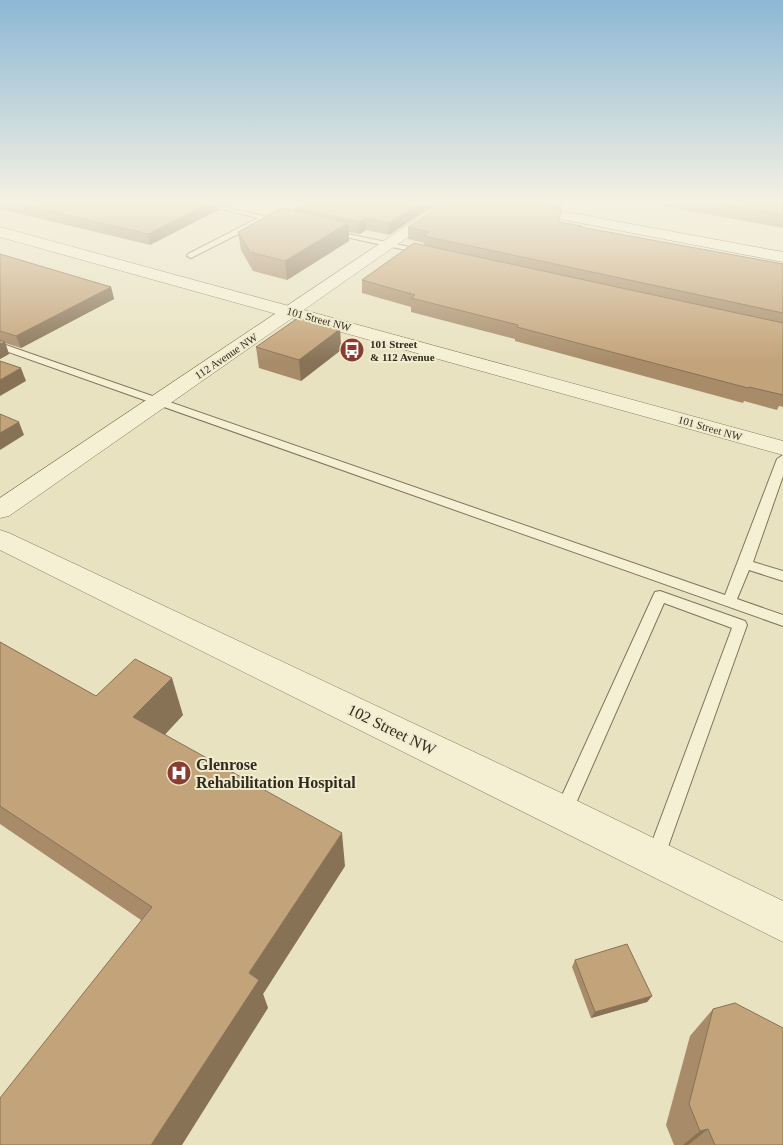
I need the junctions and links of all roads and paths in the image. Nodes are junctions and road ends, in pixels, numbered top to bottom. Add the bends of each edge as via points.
1 (86, 255) edge
2 (372, 255) edge
3 (292, 312) junction
4 (0, 346) edge
5 (158, 402) junction
6 (783, 448) edge
7 (783, 460) edge
8 (0, 510) edge
9 (0, 539) edge
10 (745, 564) junction
11 (783, 576) edge
12 (729, 602) junction
13 (783, 621) edge
14 (563, 813) junction
15 (655, 859) junction
16 (783, 922) edge

1 - 3 street, 101 Street NW
2 - 3 street, 112 Avenue NW
3 - 5 street, 112 Avenue NW
3 - 6 street, 101 Street NW
4 - 5 lane
5 - 8 street, 112 Avenue NW
5 - 12 lane
7 - 10 lane
9 - 14 street, 102 Street NW
10 - 11 lane
10 - 12 lane
12 - 13 lane
14 - 15 street, 102 Street NW
14 - 15 lane via 660,596 740,625
15 - 16 street, 102 Street NW

